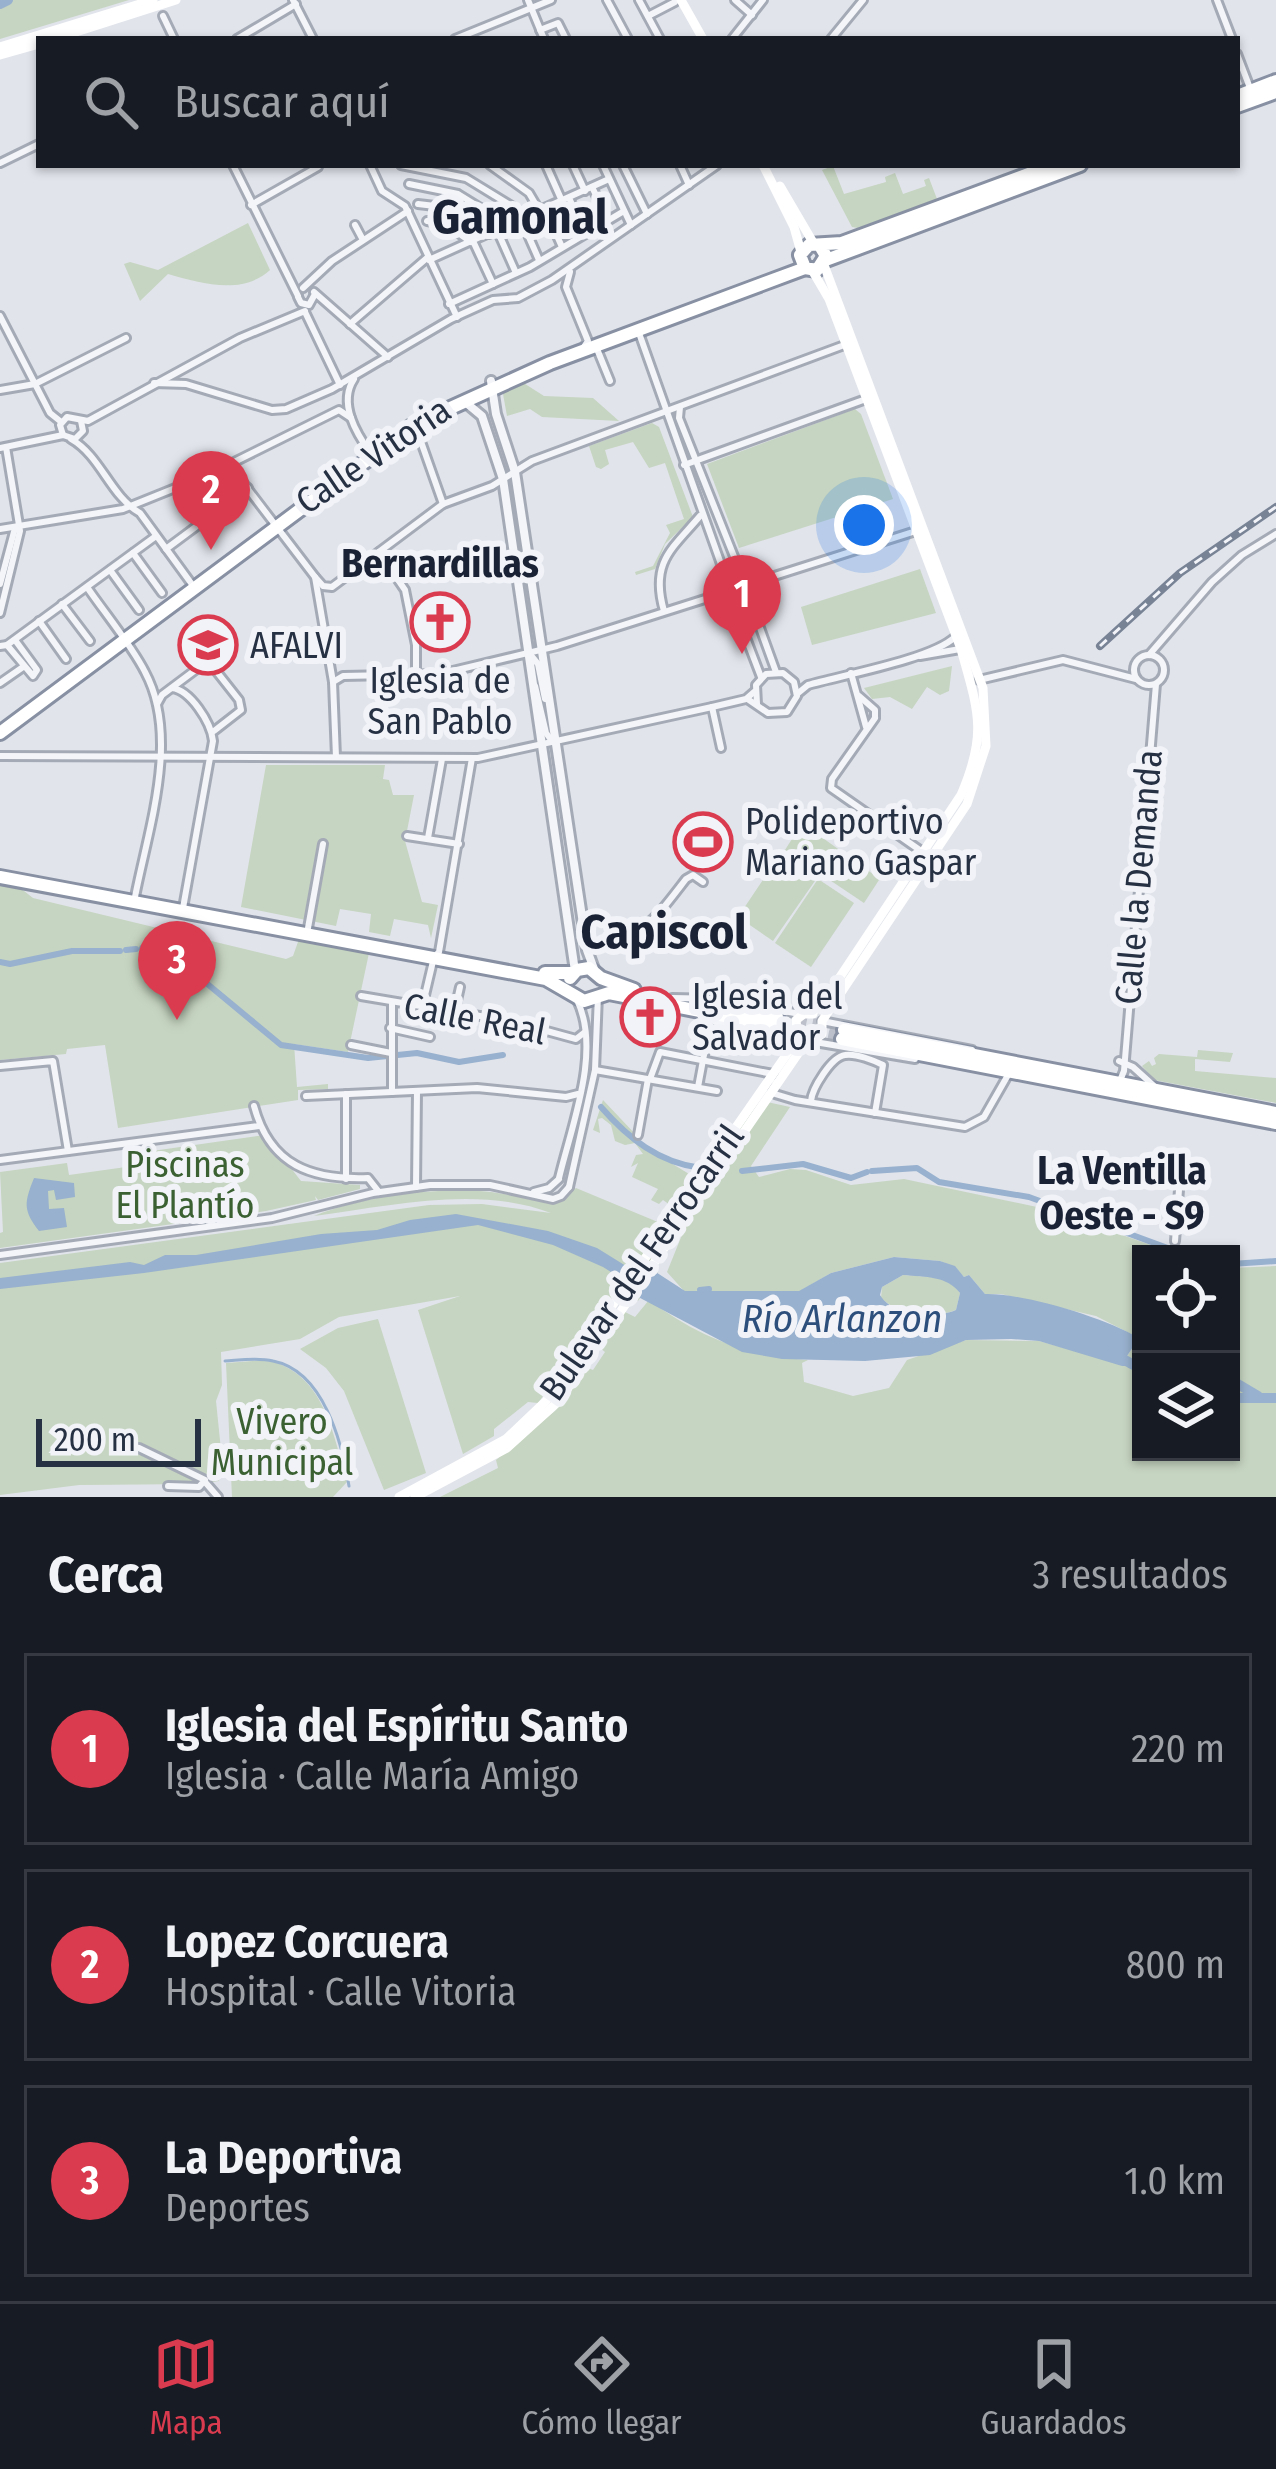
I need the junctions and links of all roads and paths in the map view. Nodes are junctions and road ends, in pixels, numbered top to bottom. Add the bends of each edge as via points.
1 (153, 0) edge
2 (551, 0) edge
3 (607, 0) edge
4 (639, 0) edge
5 (735, 0) edge
6 (763, 0) edge
7 (1217, 0) edge
8 (173, 1) edge
9 (293, 1) edge
10 (677, 1) edge
11 (858, 1) edge
12 (529, 4) edge
13 (146, 12) junction
14 (752, 15) junction
15 (163, 16) junction
16 (648, 16) junction
17 (540, 30) junction
18 (45, 36) edge
19 (65, 36) edge
20 (173, 36) edge
21 (241, 36) edge
22 (312, 36) edge
23 (461, 36) edge
24 (543, 36) edge
25 (564, 36) edge
26 (626, 36) edge
27 (658, 36) edge
28 (697, 36) edge
29 (734, 36) edge
30 (833, 36) edge
31 (1231, 36) edge
32 (36, 39) edge
33 (36, 45) edge
34 (0, 51) edge
35 (1276, 81) edge
36 (1271, 94) edge
37 (1240, 99) edge
38 (36, 145) edge
39 (0, 164) edge
40 (234, 168) edge
41 (316, 168) edge
42 (371, 168) edge
43 (416, 168) edge
44 (495, 168) edge
45 (548, 168) edge
46 (575, 168) edge
47 (607, 168) edge
48 (624, 168) edge
49 (681, 168) edge
50 (713, 168) edge
51 (768, 168) edge
52 (1045, 168) edge
53 (1072, 168) edge
54 (609, 179) junction
55 (409, 184) dead end
56 (689, 185) junction
57 (589, 189) junction
58 (458, 194) junction
59 (566, 199) junction
60 (418, 204) dead end
61 (251, 205) junction
62 (452, 208) junction
63 (542, 210) junction
64 (645, 210) junction
65 (408, 212) junction
66 (625, 213) junction
67 (524, 218) junction
68 (608, 220) junction
69 (427, 221) dead end
70 (508, 225) junction
71 (355, 226) dead end
72 (629, 227) junction
73 (493, 232) junction
74 (585, 232) junction
75 (363, 240) junction
76 (472, 242) junction
77 (562, 247) junction
78 (813, 258) junction
79 (428, 259) junction
80 (540, 261) junction
81 (576, 264) junction
82 (516, 273) junction
83 (553, 280) junction
84 (493, 284) junction
85 (566, 287) junction
86 (305, 296) junction
87 (449, 304) junction
88 (0, 316) edge
89 (458, 317) junction
90 (350, 324) junction
91 (440, 324) junction
92 (638, 329) junction
93 (126, 338) dead end
94 (849, 340) junction
95 (592, 343) junction
96 (388, 357) junction
97 (361, 373) junction
98 (166, 376) junction
99 (610, 381) dead end
100 (154, 382) junction
101 (178, 383) junction
102 (34, 384) junction
103 (340, 385) junction
104 (493, 387) junction
105 (0, 390) edge
106 (871, 397) junction
107 (468, 403) junction
108 (680, 406) junction
109 (668, 415) junction
110 (351, 418) junction
111 (81, 421) junction
112 (61, 422) junction
113 (411, 426) junction
114 (502, 430) junction
115 (490, 434) junction
116 (81, 435) junction
117 (67, 437) junction
118 (3, 448) edge
119 (86, 450) junction
120 (372, 453) junction
121 (696, 461) junction
122 (684, 466) junction
123 (515, 472) junction
124 (210, 474) junction
125 (503, 479) junction
126 (248, 488) junction
127 (905, 489) junction
128 (156, 496) junction
129 (443, 504) junction
130 (129, 507) junction
131 (909, 512) junction
132 (140, 513) junction
133 (701, 513) junction
134 (695, 523) junction
135 (275, 525) junction
136 (706, 526) junction
137 (8, 529) edge
138 (920, 530) junction
139 (1276, 534) edge
140 (156, 536) junction
141 (900, 537) junction
142 (922, 547) junction
143 (166, 549) junction
144 (379, 552) junction
145 (133, 553) junction
146 (739, 569) junction
147 (110, 570) junction
148 (936, 571) junction
149 (752, 576) junction
150 (720, 577) junction
151 (315, 578) junction
152 (765, 579) junction
153 (191, 583) junction
154 (0, 584) edge
155 (87, 587) junction
156 (716, 588) junction
157 (162, 593) dead end
158 (756, 593) junction
159 (708, 598) junction
160 (719, 601) junction
161 (751, 603) junction
162 (62, 604) junction
163 (736, 609) junction
164 (139, 610) dead end
165 (664, 611) junction
166 (0, 612) edge
167 (39, 621) junction
168 (956, 634) junction
169 (121, 639) junction
170 (89, 641) dead end
171 (1163, 643) junction
172 (7, 644) edge
173 (961, 649) junction
174 (541, 650) junction
175 (530, 653) junction
176 (1149, 655) junction
177 (917, 656) junction
178 (66, 659) dead end
179 (1160, 661) junction
180 (1134, 666) junction
181 (23, 667) junction
182 (776, 671) junction
183 (851, 673) junction
184 (1118, 673) junction
185 (416, 675) junction
186 (761, 677) junction
187 (185, 678) junction
188 (1136, 679) junction
189 (794, 681) junction
190 (333, 682) junction
191 (0, 683) edge
192 (1156, 684) junction
193 (808, 685) junction
194 (1144, 685) junction
195 (535, 686) junction
196 (982, 686) junction
197 (151, 689) junction
198 (183, 689) junction
199 (170, 690) junction
200 (754, 692) junction
201 (857, 693) junction
202 (797, 694) junction
203 (746, 699) junction
204 (1153, 701) junction
205 (757, 704) junction
206 (712, 707) junction
207 (156, 708) junction
208 (550, 710) junction
209 (861, 712) junction
210 (875, 718) junction
211 (0, 729) edge
212 (866, 729) junction
213 (212, 731) junction
214 (556, 742) junction
215 (544, 744) junction
216 (722, 748) dead end
217 (215, 755) junction
218 (0, 756) edge
219 (159, 758) junction
220 (337, 758) junction
221 (442, 758) junction
222 (472, 758) junction
223 (407, 836) dead end
224 (428, 838) junction
225 (323, 844) dead end
226 (459, 844) junction
227 (924, 854) junction
228 (0, 874) edge
229 (704, 882) dead end
230 (135, 899) junction
231 (184, 908) junction
232 (308, 928) junction
233 (586, 947) junction
234 (436, 954) junction
235 (574, 972) junction
236 (598, 974) junction
237 (460, 987) dead end
238 (573, 994) junction
239 (598, 994) junction
240 (361, 996) dead end
241 (672, 998) junction
242 (392, 1004) junction
243 (422, 1008) junction
244 (700, 1013) junction
245 (454, 1014) junction
246 (815, 1017) junction
247 (541, 1018) dead end
248 (585, 1022) junction
249 (575, 1023) dead end
250 (714, 1025) junction
251 (778, 1026) junction
252 (390, 1028) junction
253 (538, 1028) junction
254 (585, 1032) junction
255 (430, 1036) dead end
256 (804, 1039) junction
257 (351, 1046) dead end
258 (789, 1049) junction
259 (391, 1055) junction
260 (992, 1058) junction
261 (1122, 1059) junction
262 (703, 1060) junction
263 (966, 1064) junction
264 (0, 1066) edge
265 (595, 1070) junction
266 (1010, 1072) junction
267 (772, 1074) junction
268 (1045, 1078) junction
269 (649, 1079) junction
270 (1094, 1083) junction
271 (1119, 1086) junction
272 (698, 1087) junction
273 (773, 1087) junction
274 (718, 1090) dead end
275 (417, 1091) junction
276 (1162, 1091) junction
277 (392, 1092) junction
278 (346, 1094) junction
279 (578, 1094) junction
280 (306, 1096) dead end
281 (566, 1097) junction
282 (811, 1101) junction
283 (254, 1106) dead end
284 (575, 1106) junction
285 (875, 1113) junction
286 (1276, 1113) edge
287 (1276, 1123) edge
288 (260, 1126) junction
289 (638, 1135) dead end
290 (68, 1150) junction
291 (0, 1160) edge
292 (1180, 1177) dead end
293 (559, 1178) junction
294 (346, 1179) junction
295 (416, 1187) junction
296 (569, 1187) junction
297 (373, 1191) junction
298 (531, 1192) junction
299 (1175, 1241) dead end
300 (0, 1255) edge
301 (651, 1259) junction
302 (622, 1301) junction
303 (139, 1448) dead end
304 (205, 1482) junction
305 (168, 1486) dead end
306 (218, 1497) edge
307 (398, 1497) edge
308 (415, 1497) edge

1 - 18 main road
2 - 12 street
3 - 26 street
4 - 16 street
5 - 14 street
6 - 14 street
7 - 31 street
8 - 13 main road
8 - 15 street
9 - 21 street
9 - 22 street
10 - 16 street
10 - 28 main road
11 - 30 street
12 - 17 street
12 - 23 street
13 - 15 street
13 - 19 main road
14 - 29 street
15 - 20 street
16 - 27 street
17 - 24 street
17 - 25 street via 558,23
32 - 34 main road
33 - 34 main road
35 - 37 highway
36 - 37 highway
36 - 37 highway
38 - 39 street
40 - 61 street
41 - 61 street
42 - 65 street
43 - 67 street via 466,178
44 - 63 street
45 - 59 street
46 - 57 street
47 - 54 street
48 - 64 street
49 - 56 street
50 - 56 street
51 - 78 main road
52 - 78 highway, Calle Vitoria
53 - 78 highway, Calle Vitoria
54 - 57 street
54 - 66 street
55 - 58 street
56 - 64 street
57 - 59 street
57 - 68 street
58 - 62 street
58 - 70 street
59 - 63 street
59 - 74 street
60 - 62 street
61 - 86 street via 278,270
62 - 73 street
63 - 67 street
63 - 77 street
64 - 66 street
64 - 72 street
65 - 75 street
65 - 79 street
66 - 68 street
66 - 72 street
67 - 70 street
67 - 80 street
68 - 74 street
69 - 76 street
70 - 73 street
71 - 75 street
72 - 81 street
73 - 76 street
73 - 82 street
74 - 77 street
75 - 86 street
76 - 79 street
76 - 84 street
77 - 80 street
78 - 92 highway, Calle Vitoria
78 - 94 main road
78 - 95 highway, Calle Vitoria
79 - 87 street
79 - 90 street
80 - 82 street
81 - 83 street
81 - 85 street
82 - 84 street
83 - 85 street
83 - 89 street
84 - 87 street
85 - 95 street
86 - 90 street via 323,300
86 - 98 street
86 - 103 street
87 - 89 street
87 - 91 street
88 - 102 street
89 - 91 street
90 - 96 street
91 - 96 street
92 - 95 highway, Calle Vitoria
92 - 109 street
93 - 102 street
94 - 106 main road
94 - 108 street
95 - 99 street
95 - 104 highway, Calle Vitoria
95 - 104 highway, Calle Vitoria
96 - 97 street
97 - 103 street
97 - 110 street via 348,389
98 - 100 street
98 - 101 street
100 - 101 street
100 - 111 street
101 - 103 street via 272,410
102 - 105 street
102 - 112 street
104 - 107 highway, Calle Vitoria
104 - 113 highway, Calle Vitoria
104 - 114 street
106 - 121 street
106 - 127 main road
107 - 113 highway, Calle Vitoria
107 - 115 street
108 - 109 street
108 - 121 street
109 - 122 street
109 - 123 street
110 - 120 street
110 - 124 street via 339,410
111 - 112 street
111 - 116 street
112 - 117 street
113 - 120 highway, Calle Vitoria
113 - 129 street
114 - 115 street
114 - 123 street
115 - 125 street
116 - 117 street
116 - 119 street
117 - 118 street
117 - 119 street
118 - 137 street
119 - 130 street
120 - 135 highway, Calle Vitoria
121 - 122 street
121 - 146 street
122 - 133 street
123 - 125 street
123 - 174 street
124 - 126 street via 236,475
124 - 128 street
125 - 129 street
125 - 175 street
126 - 135 street
126 - 143 street
127 - 131 main road
127 - 138 main road
128 - 130 street
128 - 132 street
129 - 144 street
130 - 132 street
130 - 137 street
131 - 138 main road
131 - 141 street
132 - 140 street
133 - 134 street
133 - 136 street
134 - 136 street
134 - 165 street via 662,566
135 - 151 street
135 - 153 highway, Calle Vitoria
135 - 169 highway, Calle Vitoria
136 - 150 street
137 - 154 street
137 - 166 street
138 - 141 street
138 - 142 main road
138 - 148 main road
139 - 171 street via 1203,590
140 - 143 street
140 - 145 street
141 - 142 street
141 - 152 street
142 - 148 main road
143 - 153 street
144 - 151 street via 332,587
144 - 185 street via 404,586
145 - 147 street
145 - 157 street
146 - 149 street
146 - 150 street
147 - 155 street
147 - 164 street
148 - 168 main road
148 - 196 main road
149 - 152 street
149 - 158 street
150 - 156 street
151 - 190 street
152 - 158 street
153 - 169 highway, Calle Vitoria
155 - 162 street
155 - 169 street
156 - 159 street
156 - 160 street
158 - 161 street
159 - 160 street
159 - 165 street
160 - 163 street
161 - 163 street
161 - 182 street
162 - 167 street
162 - 170 street
163 - 186 street
165 - 174 street
167 - 172 street
167 - 178 street
168 - 173 main road
168 - 177 street
169 - 197 street
169 - 211 highway, Calle Vitoria
171 - 176 street
171 - 179 street
172 - 181 street
172 - 181 street via 37,672
173 - 177 street
173 - 196 main road
173 - 196 street
174 - 175 street
174 - 208 street
175 - 185 street
175 - 195 street
175 - 208 street
176 - 179 street
176 - 180 street
177 - 183 street
179 - 192 street
180 - 184 street
180 - 188 street
181 - 191 street
182 - 186 street
182 - 189 street
183 - 193 street
183 - 201 street
184 - 188 street
184 - 196 street via 1058,660
185 - 190 street
186 - 200 street
187 - 198 street
187 - 199 street
187 - 213 street via 213,667 240,702 240,714
188 - 194 street
189 - 193 street
189 - 202 street
190 - 220 street
192 - 194 street
192 - 204 street, Calle la Demanda
193 - 202 street
194 - 204 street, Calle la Demanda
195 - 214 street via 547,736
195 - 215 street
196 - 227 main road via 971,772
196 - 246 main road via 986,746 967,804
197 - 199 street
197 - 207 street
198 - 199 street
198 - 213 street
199 - 207 street
200 - 203 street
200 - 205 street
201 - 209 street
201 - 210 street
202 - 205 street via 780,714
203 - 205 street
203 - 206 street
204 - 261 street, Calle la Demanda
206 - 214 street
206 - 216 street
207 - 219 street
208 - 214 street
209 - 210 street
209 - 212 street
210 - 212 street
212 - 227 street via 831,788
213 - 217 street
214 - 215 street
214 - 233 street
215 - 222 street
215 - 235 street
217 - 219 street
217 - 220 street
217 - 231 street
218 - 219 street
219 - 230 street
220 - 221 street
221 - 222 street
221 - 224 street
222 - 226 street
223 - 224 street
224 - 226 street
225 - 232 street
226 - 234 street
227 - 246 main road
228 - 230 highway
229 - 233 street via 686,879 651,925
230 - 231 highway
231 - 232 highway
231 - 234 highway
232 - 234 highway
233 - 236 street
234 - 235 highway
234 - 238 highway via 550,980
234 - 243 street
235 - 236 highway
235 - 238 highway
236 - 239 highway
236 - 241 highway
237 - 245 street
238 - 239 highway via 586,1001
238 - 248 street
239 - 244 highway
239 - 265 street
240 - 242 street, Calle Real
241 - 246 street
241 - 251 highway
242 - 243 street, Calle Real
242 - 252 street
243 - 245 street, Calle Real
244 - 250 street
244 - 251 highway
245 - 253 street, Calle Real
246 - 256 main road via 822,1034
246 - 256 main road via 795,1025
246 - 260 street
247 - 253 street
248 - 249 street
248 - 254 street
250 - 251 street
250 - 262 street
251 - 256 street
251 - 258 street
252 - 255 street
252 - 259 street
253 - 254 street, Calle Real via 576,1039
254 - 279 street
256 - 258 main road, Bulevar del Ferrocarril
256 - 263 street
256 - 273 main road, Bulevar del Ferrocarril
257 - 259 street
258 - 267 main road, Bulevar del Ferrocarril
259 - 277 street
260 - 263 highway via 843,1034
260 - 270 highway
261 - 270 street
261 - 271 street, Calle la Demanda
261 - 276 street
262 - 267 street
262 - 269 street via 658,1052
262 - 272 street
263 - 266 highway
264 - 290 street via 53,1061
265 - 269 street
265 - 296 street
266 - 268 highway
266 - 285 street via 977,1123
267 - 301 main road, Bulevar del Ferrocarril
268 - 270 highway
268 - 271 street
269 - 272 street
269 - 289 street
270 - 271 highway
271 - 276 highway
271 - 287 highway
272 - 274 street
273 - 282 street
273 - 301 main road, Bulevar del Ferrocarril
275 - 277 street
275 - 281 street
275 - 295 street
276 - 286 highway
277 - 278 street
278 - 280 street
278 - 294 street
279 - 281 street
279 - 284 street
281 - 284 street
282 - 285 street
282 - 285 street via 841,1055 881,1062
283 - 288 street
284 - 293 street
288 - 290 street
288 - 294 street via 298,1168
290 - 291 street
292 - 299 street
293 - 296 street
293 - 298 street
294 - 297 street via 368,1178
295 - 297 street
295 - 298 street
296 - 298 street via 553,1198
297 - 300 street via 272,1218
301 - 302 main road, Bulevar del Ferrocarril
302 - 307 main road, Bulevar del Ferrocarril via 518,1428
302 - 308 main road, Bulevar del Ferrocarril via 567,1392 533,1429
303 - 304 street
304 - 305 street
304 - 306 street

